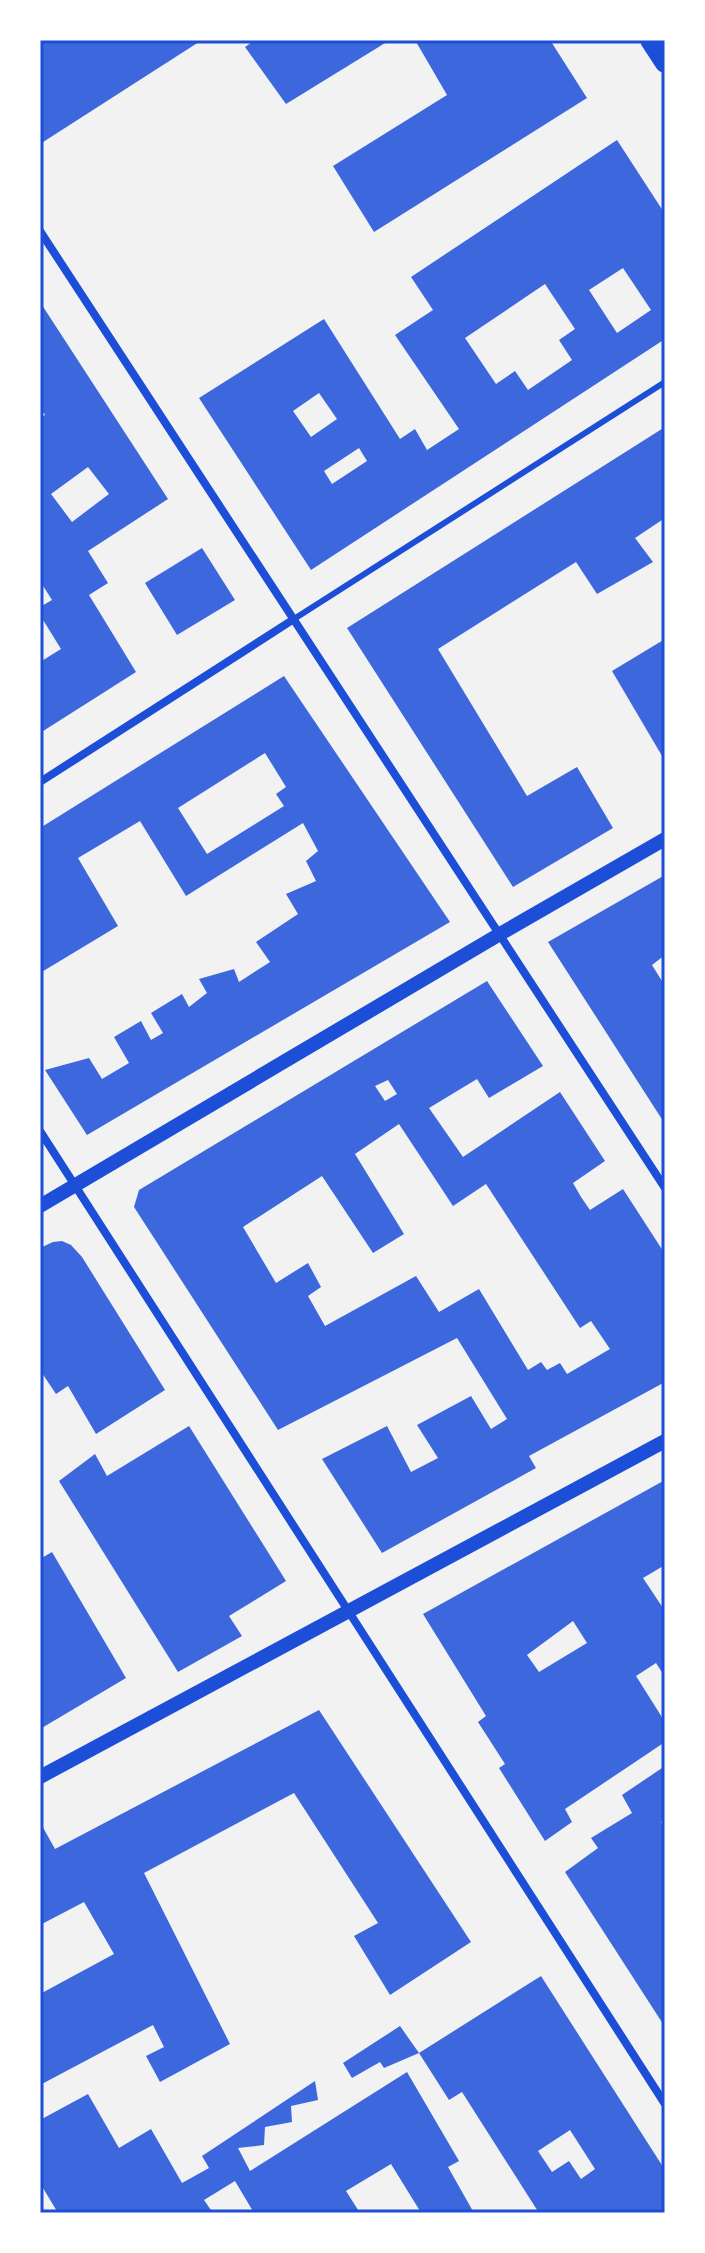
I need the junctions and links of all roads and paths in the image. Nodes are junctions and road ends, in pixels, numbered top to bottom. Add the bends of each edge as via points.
1 (650, 40) edge
2 (665, 63) edge
3 (40, 231) edge
4 (665, 382) edge
5 (294, 619) junction
6 (40, 782) edge
7 (665, 839) edge
8 (500, 934) junction
9 (40, 1131) edge
10 (76, 1185) junction
11 (665, 1188) edge
12 (40, 1206) edge
13 (665, 1441) edge
14 (349, 1612) junction
15 (40, 1777) edge
16 (665, 2104) edge

1 - 2 main road
3 - 5 street
4 - 5 lane
5 - 6 street
5 - 8 street
7 - 8 street
8 - 10 street
8 - 11 street
9 - 10 street
10 - 12 street
10 - 14 street
13 - 14 street
14 - 15 street
14 - 16 street

